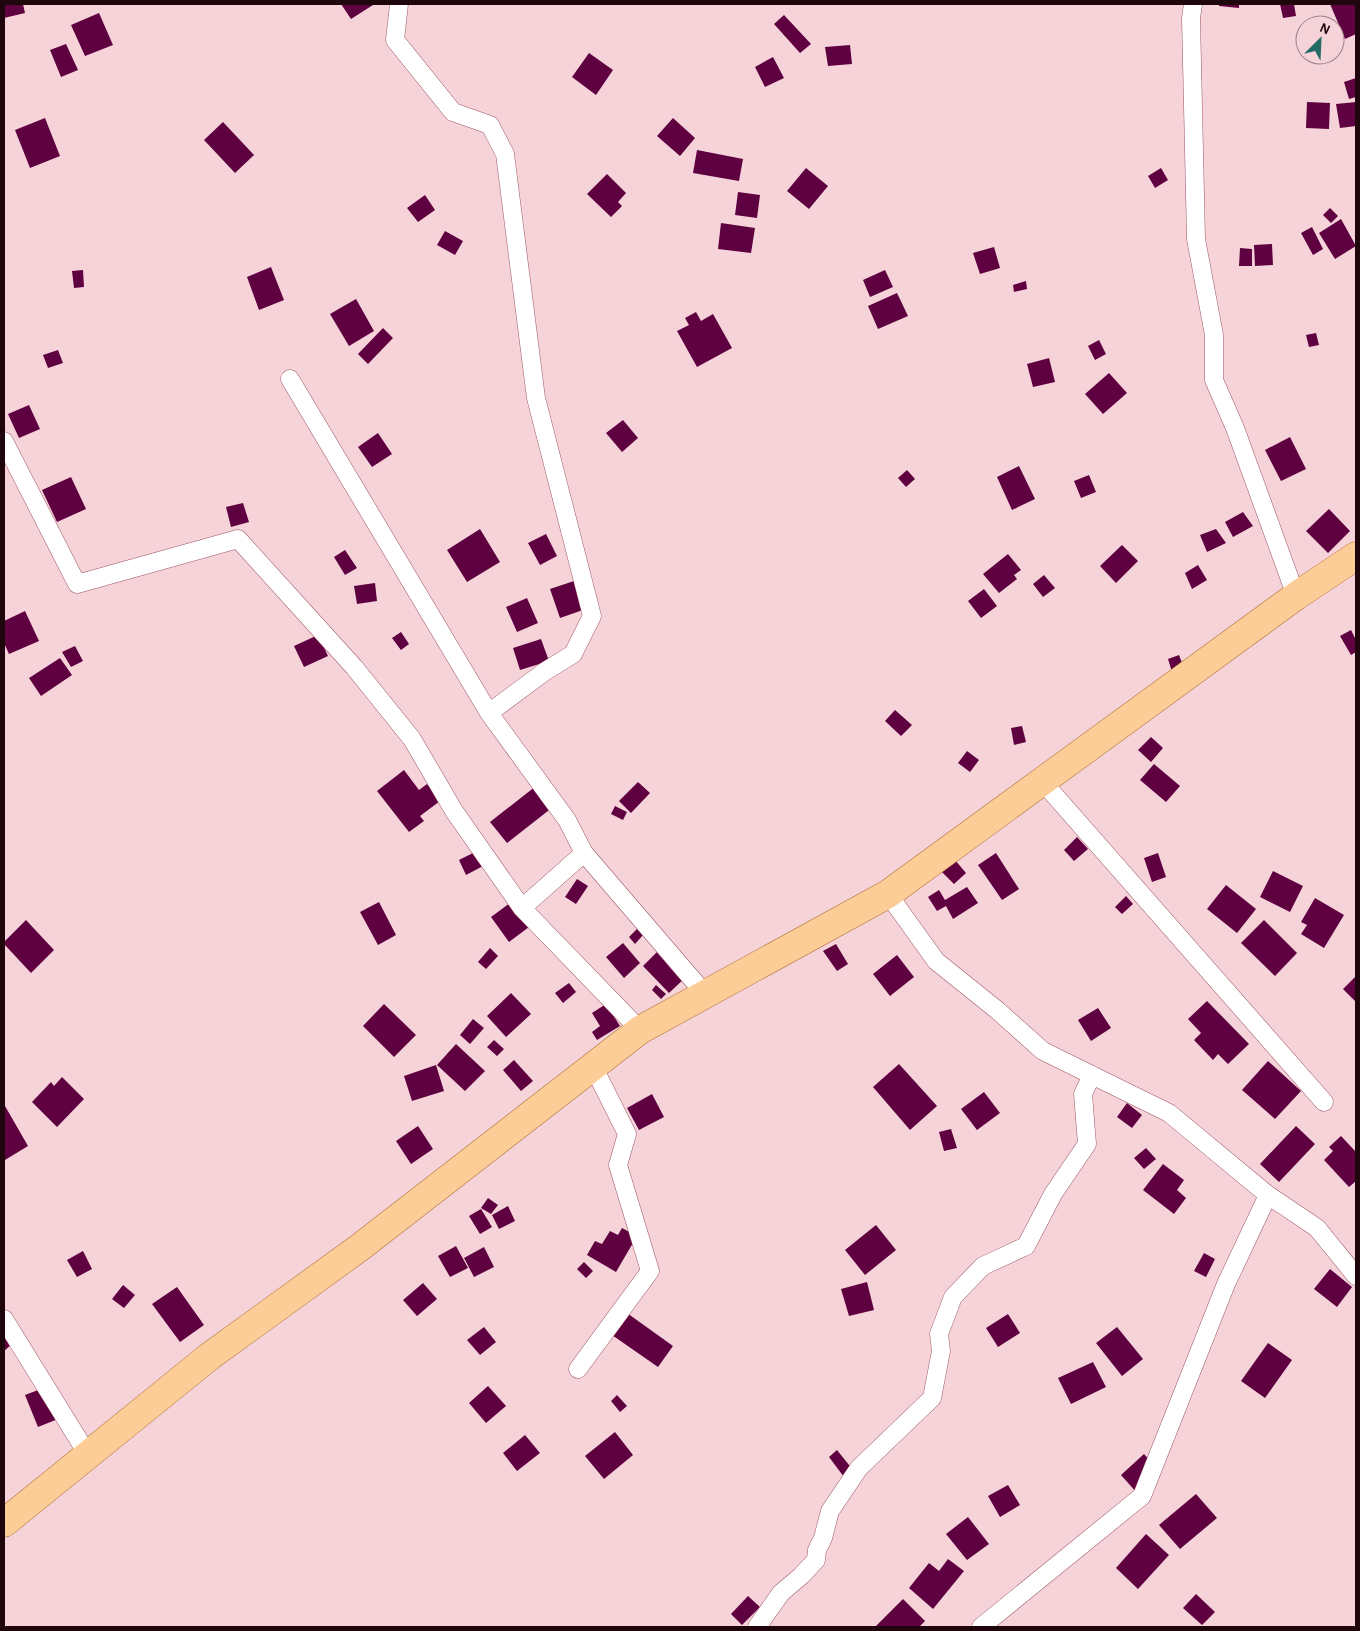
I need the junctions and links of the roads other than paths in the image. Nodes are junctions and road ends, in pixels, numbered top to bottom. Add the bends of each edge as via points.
1 (400, 4) edge
2 (1194, 4) edge
3 (290, 379) dead end
4 (4, 441) edge
5 (1356, 556) edge
6 (1296, 596) junction
7 (489, 713) junction
8 (1042, 782) junction
9 (584, 853) junction
10 (888, 894) junction
11 (522, 908) junction
12 (705, 994) junction
13 (640, 1030) junction
14 (593, 1066) junction
15 (1092, 1075) junction
16 (1324, 1102) dead end
17 (1268, 1195) junction
18 (1356, 1276) edge
19 (4, 1319) edge
20 (578, 1369) dead end
21 (88, 1455) junction
22 (4, 1523) edge
23 (757, 1627) edge
24 (981, 1627) edge

1 - 7 street via 395,40 453,112 490,125 505,154 536,398 592,616 573,654
2 - 6 street via 1191,18 1196,240 1214,335 1214,380 1236,428
3 - 7 street
4 - 11 street via 77,584 238,539 354,667 412,739 454,811
5 - 6 main road
6 - 8 main road
7 - 9 street via 568,820
8 - 10 main road
8 - 16 street
9 - 11 street
9 - 12 street
10 - 12 main road
10 - 15 street via 936,961 1043,1051
11 - 13 street
12 - 13 main road
13 - 14 main road
14 - 20 street via 627,1134 618,1165 650,1271
14 - 21 main road via 359,1248 210,1356
15 - 17 street via 1169,1113
15 - 23 street via 1083,1094 1087,1144 1053,1194 1026,1246 983,1266 953,1296 939,1334 941,1351 932,1398 859,1468 830,1511 816,1560 781,1593
17 - 18 street via 1317,1228
17 - 24 street via 1226,1284 1142,1496
19 - 21 street
21 - 22 main road

